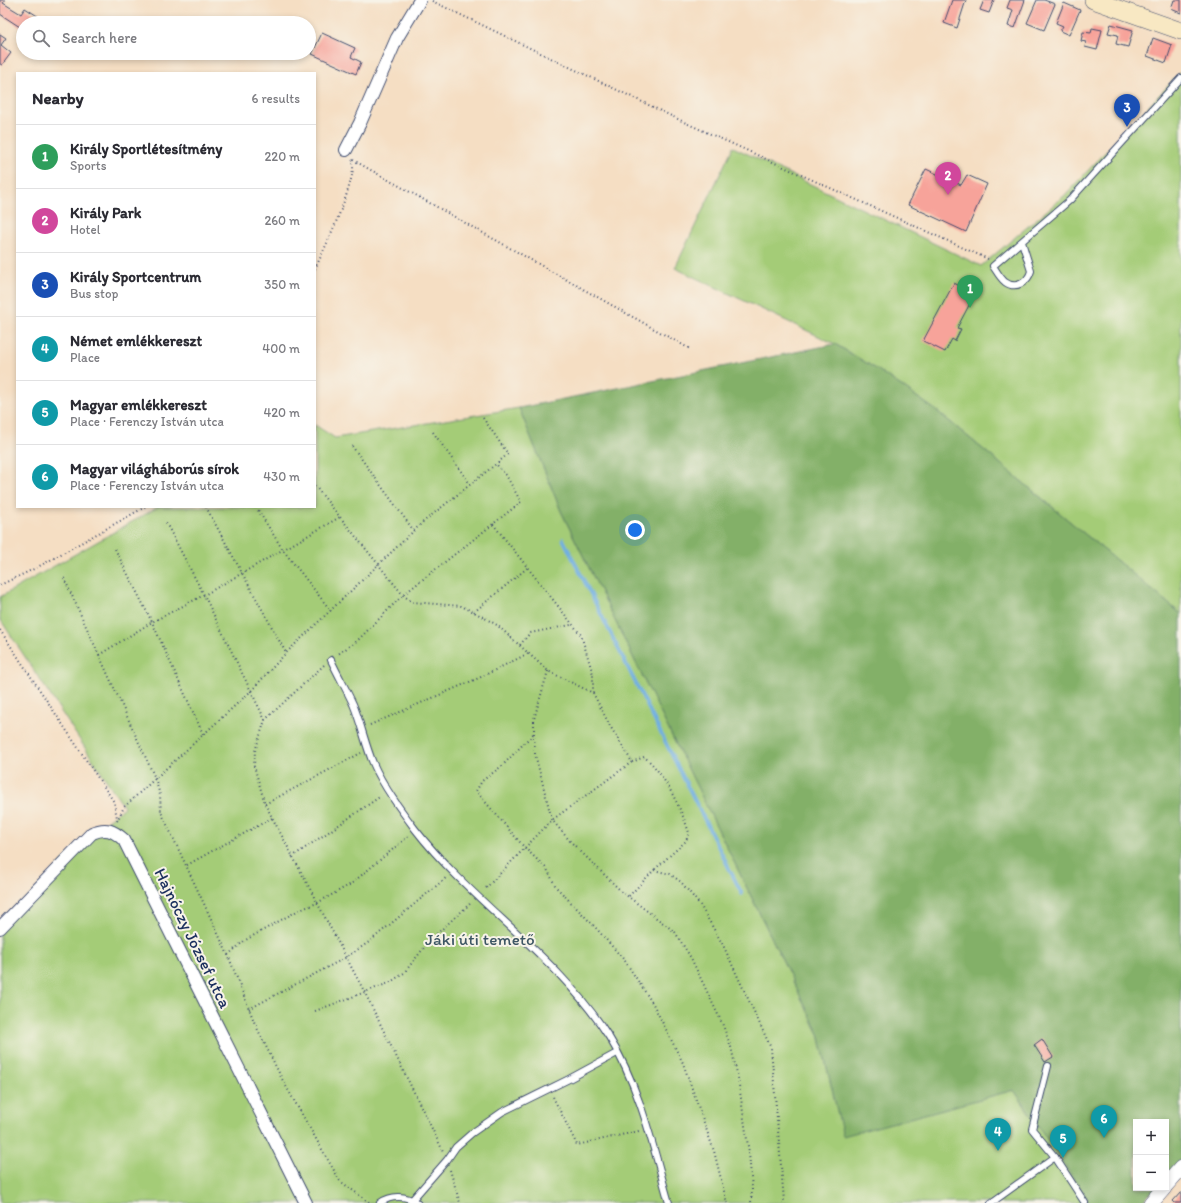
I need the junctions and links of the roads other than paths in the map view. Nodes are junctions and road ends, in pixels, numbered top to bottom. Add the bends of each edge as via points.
1 (420, 0) edge
2 (1093, 0) edge
3 (1181, 31) edge
4 (1181, 78) edge
5 (346, 150) dead end
6 (1022, 242) junction
7 (331, 660) road end
8 (0, 928) edge
9 (617, 1053) junction
10 (1048, 1066) dead end
11 (1055, 1157) junction
12 (1181, 1168) edge
13 (1169, 1182) edge
14 (1161, 1191) edge
15 (415, 1201) edge
16 (306, 1203) edge
17 (380, 1203) edge
18 (669, 1203) edge
19 (992, 1203) edge
20 (1085, 1203) edge
21 (1151, 1203) edge

1 - 5 street via 397,38
2 - 3 main road
4 - 6 lane via 1074,195
6 - 6 lane via 1030,266 1029,276 1017,285 1008,284 1001,278 995,265
7 - 9 lane via 353,704 373,764 415,830 452,872 562,979 587,1007
8 - 16 street, Hajnóczy József utca via 92,833 115,824 134,856
9 - 15 lane via 502,1112 456,1147
9 - 18 lane via 648,1128
10 - 11 lane via 1032,1129
11 - 19 lane
11 - 20 lane
12 - 13 street
14 - 21 street
15 - 17 lane via 393,1197

